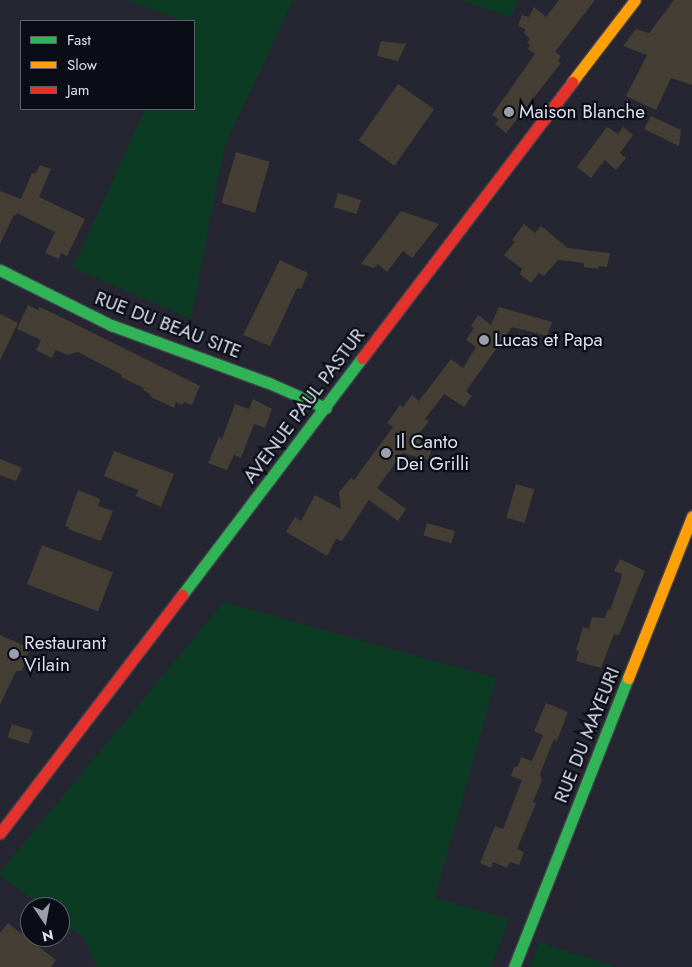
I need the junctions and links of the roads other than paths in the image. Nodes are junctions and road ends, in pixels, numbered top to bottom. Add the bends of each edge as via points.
1 (635, 0) edge
2 (0, 270) edge
3 (326, 408) junction
4 (692, 516) edge
5 (0, 833) edge
6 (514, 967) edge

1 - 3 main road, AVENUE PAUL PASTUR
2 - 3 main road, RUE DU BEAU SITE via 110,325 269,383
3 - 5 main road, AVENUE PAUL PASTUR
4 - 6 main road, RUE DU MAYEURI

